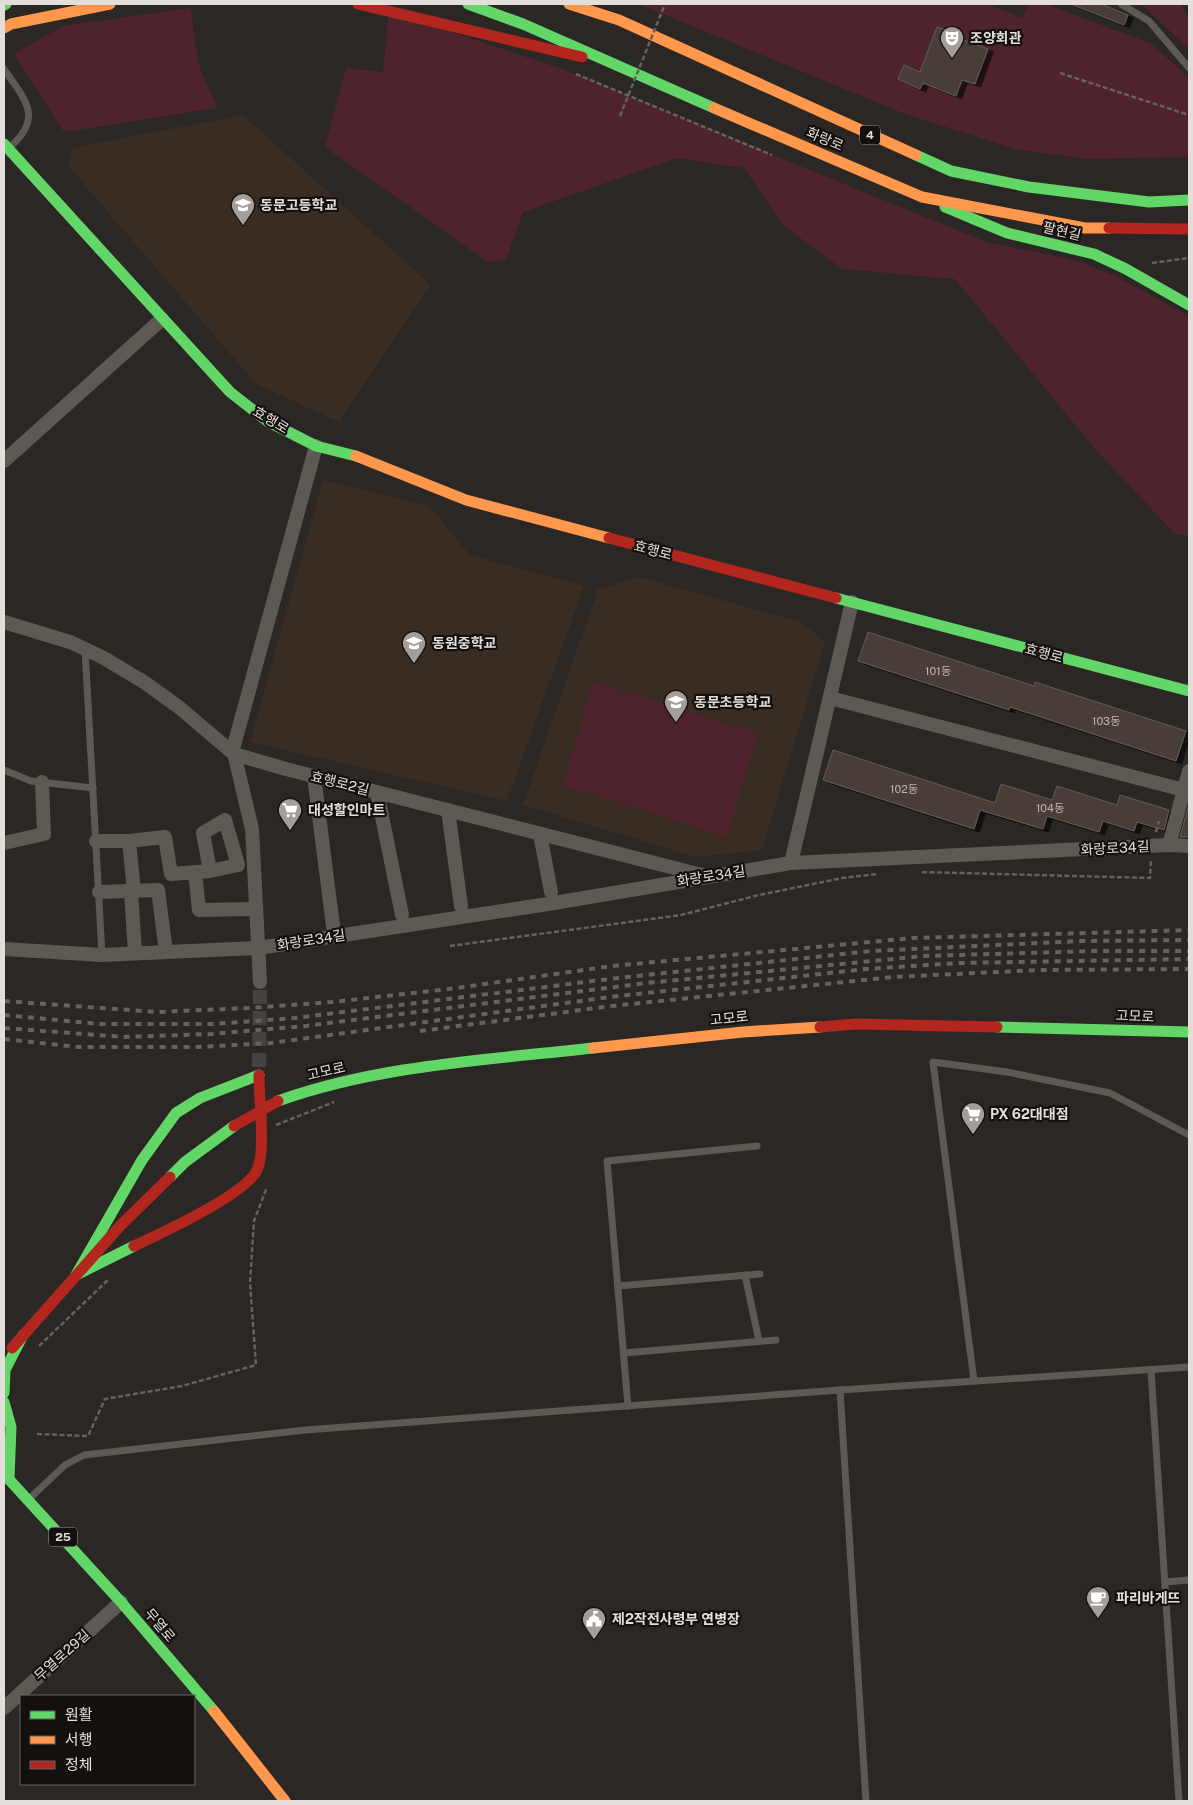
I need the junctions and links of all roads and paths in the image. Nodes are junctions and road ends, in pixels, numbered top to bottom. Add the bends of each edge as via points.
1 (110, 4) edge
2 (358, 4) edge
3 (468, 4) edge
4 (569, 4) edge
5 (591, 4) edge
6 (665, 4) edge
7 (1122, 4) edge
8 (619, 20) junction
9 (4, 28) edge
10 (613, 65) junction
11 (1189, 68) edge
12 (4, 69) edge
13 (1060, 73) dead end
14 (1189, 115) edge
15 (620, 116) dead end
16 (5, 148) edge
17 (922, 197) junction
18 (1189, 200) edge
19 (1189, 230) edge
20 (1189, 305) edge
21 (162, 319) junction
22 (316, 446) junction
23 (4, 461) edge
24 (852, 602) junction
25 (4, 622) edge
26 (85, 648) junction
27 (1189, 691) edge
28 (830, 698) junction
29 (234, 754) junction
30 (4, 770) edge
31 (1189, 771) edge
32 (314, 776) junction
33 (42, 782) junction
34 (93, 788) junction
35 (1184, 790) junction
36 (377, 792) junction
37 (448, 810) junction
38 (540, 834) junction
39 (96, 841) junction
40 (129, 841) junction
41 (4, 843) edge
42 (1169, 845) junction
43 (1189, 846) edge
44 (1152, 857) dead end
45 (791, 863) junction
46 (210, 871) dead end
47 (195, 872) junction
48 (922, 872) dead end
49 (885, 874) dead end
50 (708, 876) junction
51 (133, 891) junction
52 (99, 892) junction
53 (551, 892) dead end
54 (461, 906) dead end
55 (256, 909) junction
56 (402, 915) dead end
57 (333, 926) dead end
58 (450, 946) dead end
59 (4, 948) edge
60 (258, 948) junction
61 (166, 952) junction
62 (135, 953) junction
63 (102, 955) junction
64 (260, 982) tunnel mouth
65 (1189, 1032) edge
66 (337, 1101) dead end
67 (272, 1127) dead end
68 (1189, 1135) edge
69 (757, 1146) dead end
70 (257, 1171) junction
71 (760, 1274) dead end
72 (76, 1275) junction
73 (745, 1275) junction
74 (112, 1276) dead end
75 (618, 1286) junction
76 (23, 1336) junction
77 (776, 1340) dead end
78 (759, 1341) junction
79 (4, 1346) edge
80 (38, 1346) dead end
81 (624, 1353) junction
82 (4, 1357) edge
83 (1189, 1367) edge
84 (1150, 1370) junction
85 (974, 1381) junction
86 (840, 1390) junction
87 (4, 1393) edge
88 (4, 1402) edge
89 (628, 1406) junction
90 (37, 1434) dead end
91 (7, 1476) edge
92 (29, 1499) junction
93 (1189, 1580) edge
94 (1165, 1582) junction
95 (121, 1602) junction
96 (4, 1708) edge
97 (285, 1801) edge
98 (866, 1801) edge
99 (1179, 1801) edge

1 - 9 main road
2 - 10 main road
3 - 10 main road, 화랑로 via 523,24
4 - 8 main road, 화랑로 / 4
5 - 8 main road
6 - 15 path, bridge
7 - 11 lane via 1149,21
8 - 18 main road, 화랑로 / 4 via 951,171 1029,188 1089,196 1149,202
10 - 17 main road, 화랑로
12 - 16 lane via 27,104 30,121 23,135
13 - 14 path
16 - 21 main road, 효행로
17 - 19 main road, 화랑로 via 1085,228
17 - 20 main road, 팔현길 via 1007,233 1094,254
21 - 22 main road, 효행로 via 230,392 267,421
21 - 23 street
22 - 24 main road, 효행로 via 360,457 466,500
22 - 29 street
24 - 27 main road, 효행로
24 - 28 street
25 - 26 street, 효행로2길
26 - 29 street, 효행로2길 via 144,682
26 - 34 lane
28 - 35 street
28 - 45 street
29 - 32 street, 효행로2길
29 - 55 street, 화랑로34길 via 252,829
30 - 33 lane
31 - 35 street
32 - 36 street, 효행로2길
32 - 57 street, 화랑로34길
33 - 34 lane
33 - 41 street via 44,834
34 - 39 lane
35 - 42 street
36 - 37 street, 효행로2길
36 - 56 street
37 - 38 street, 효행로2길
37 - 54 street
38 - 50 street, 효행로2길
38 - 53 street
39 - 40 street
39 - 52 lane
40 - 47 street via 165,838 171,874
40 - 51 street
42 - 43 street, 화랑로34길
42 - 45 street, 화랑로34길
44 - 48 path via 1150,878
45 - 50 street, 화랑로34길
46 - 47 street
47 - 55 street via 199,910
49 - 58 path via 842,878 681,915
50 - 60 street, 화랑로34길
51 - 52 street
51 - 61 street via 158,890
51 - 62 street
52 - 63 lane
55 - 60 street, 화랑로34길
59 - 63 street, 화랑로34길
60 - 61 street, 화랑로34길
60 - 64 street, 화랑로34길
61 - 62 street, 화랑로34길
62 - 63 street, 화랑로34길
65 - 72 main road, 고모로, bridge via 856,1024 744,1032 430,1066 320,1086 278,1101 234,1126 185,1162
66 - 67 path
68 - 85 lane via 1110,1093 1007,1072 933,1062
69 - 75 lane via 607,1161
70 - 72 main road via 246,1185 228,1196
70 - 72 main road via 259,1071 200,1098 176,1113 142,1160
70 - 90 path via 267,1175 267,1187 254,1221 250,1283 256,1365 182,1386 105,1399 88,1436
71 - 73 lane
72 - 76 main road
73 - 75 lane
73 - 78 lane
74 - 80 path
75 - 81 lane
76 - 79 main road
76 - 82 main road
76 - 87 main road via 5,1370
77 - 78 lane
78 - 81 lane
81 - 89 lane
83 - 84 lane
84 - 85 lane
84 - 94 lane
85 - 86 lane
86 - 89 lane
86 - 98 lane
88 - 91 main road via 11,1427
89 - 92 lane via 305,1430 84,1455 65,1465
91 - 92 main road, 무열로 / 25
92 - 95 main road, 무열로 / 25
93 - 94 lane
94 - 99 lane
95 - 96 street, 무열로29길
95 - 97 main road, 무열로 / 25

